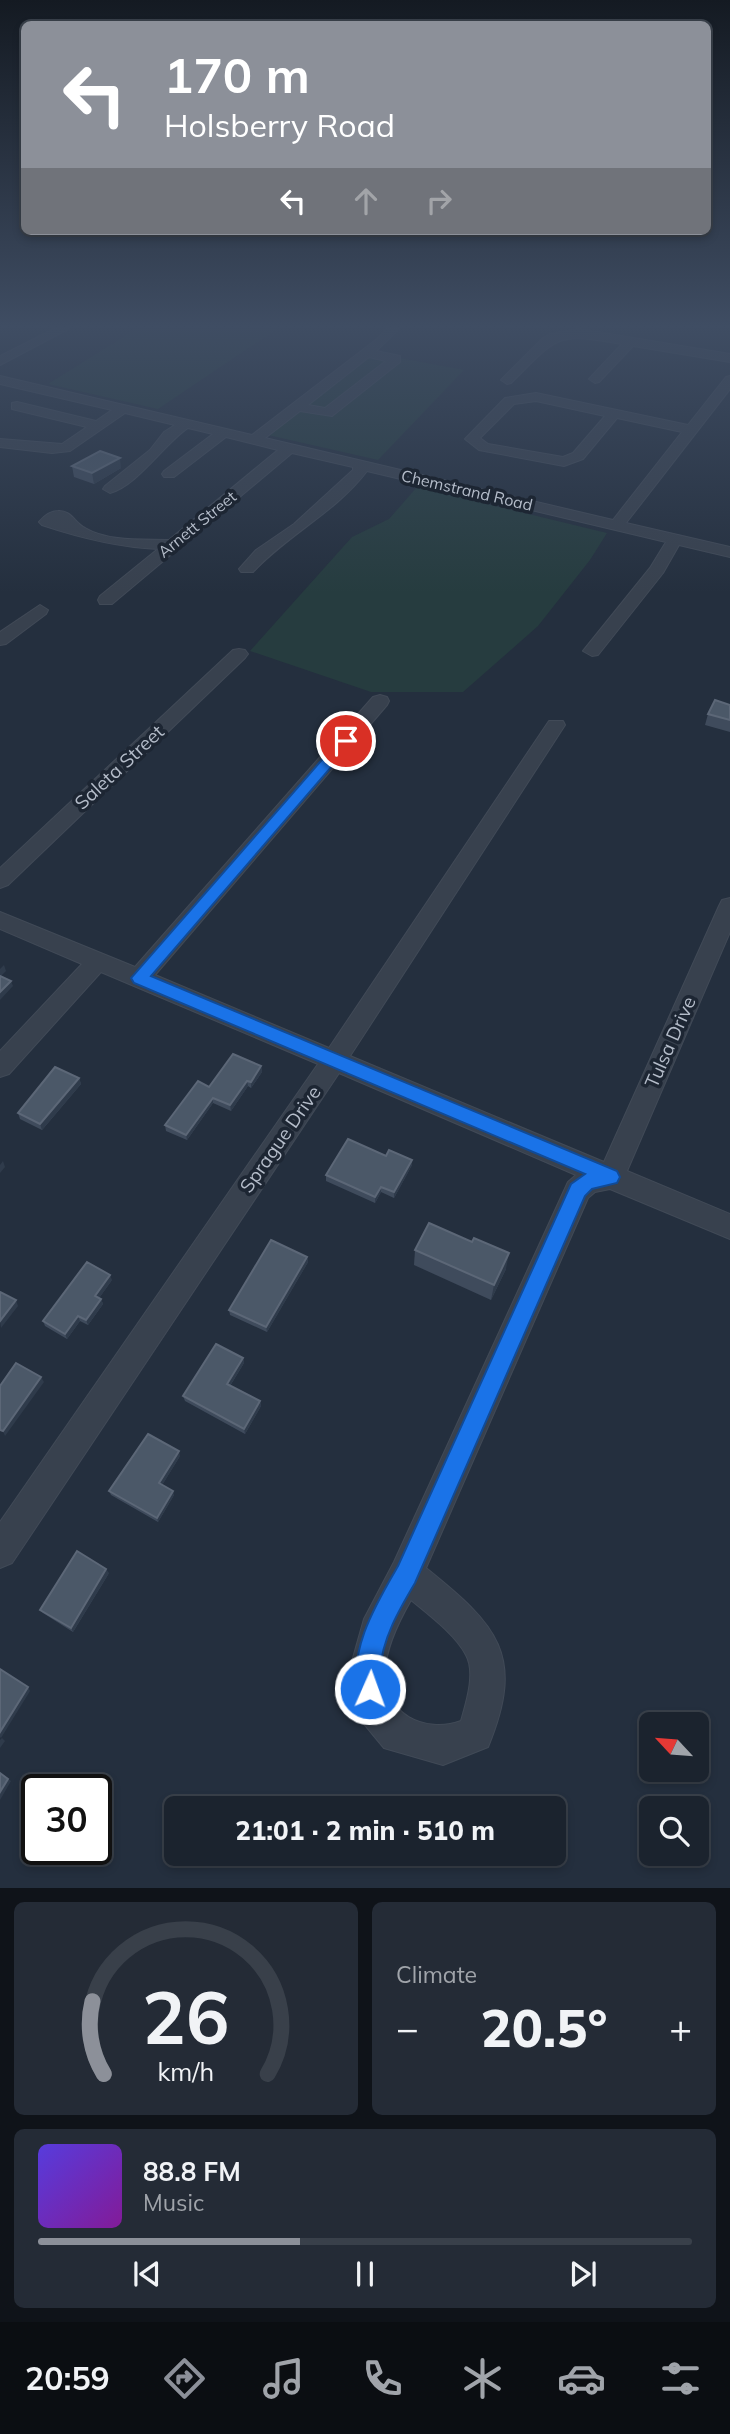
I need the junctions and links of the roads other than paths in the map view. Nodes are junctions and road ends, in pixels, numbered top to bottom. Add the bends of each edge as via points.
1 (57, 417) edge
2 (112, 417) edge
3 (157, 417) edge
4 (284, 417) edge
5 (493, 417) edge
6 (611, 417) edge
7 (629, 417) edge
8 (701, 417) edge
9 (186, 424) junction
10 (99, 426) junction
11 (691, 430) junction
12 (223, 433) junction
13 (254, 440) junction
14 (0, 443) edge
15 (289, 448) junction
16 (355, 464) junction
17 (169, 474) dead end
18 (110, 489) dead end
19 (617, 525) junction
20 (78, 532) dead end
21 (675, 539) junction
22 (171, 545) junction
23 (730, 552) edge
24 (247, 569) dead end
25 (106, 600) dead end
26 (40, 610) dead end
27 (0, 640) edge
28 (592, 651) dead end
29 (239, 654) dead end
30 (380, 701) dead end
31 (556, 725) dead end
32 (0, 880) edge
33 (730, 906) edge
34 (0, 920) edge
35 (98, 961) junction
36 (139, 978) junction
37 (334, 1060) junction
38 (0, 1068) edge
39 (611, 1177) junction
40 (730, 1227) edge
41 (0, 1551) edge
42 (406, 1574) junction

1 - 10 street
2 - 10 street
3 - 9 street, Chemstrand Road
4 - 13 street
5 - 6 street via 471,439 484,447 564,462 578,456
7 - 11 street
8 - 11 street
9 - 12 street, Chemstrand Road
9 - 18 street
10 - 14 street via 65,448
11 - 19 street
12 - 13 street, Chemstrand Road
12 - 17 street
13 - 15 street, Chemstrand Road
15 - 16 street, Chemstrand Road
15 - 22 street, Arnett Street
16 - 19 street, Chemstrand Road
16 - 24 street via 362,469
19 - 21 street, Chemstrand Road
20 - 22 street
21 - 23 street, Chemstrand Road
21 - 28 street via 657,570
22 - 25 street, Arnett Street
26 - 27 street
29 - 32 street, Saleta Street
30 - 36 street
31 - 37 street, Sprague Drive
33 - 39 street, Tulsa Drive
34 - 35 street
35 - 36 street
35 - 38 street
36 - 37 street
37 - 39 street
37 - 41 street, Sprague Drive
39 - 40 street
39 - 42 street via 586,1182 578,1190
42 - 42 street via 447,1607 484,1649 488,1691 475,1734 443,1746 397,1735 373,1706 367,1672 381,1619

